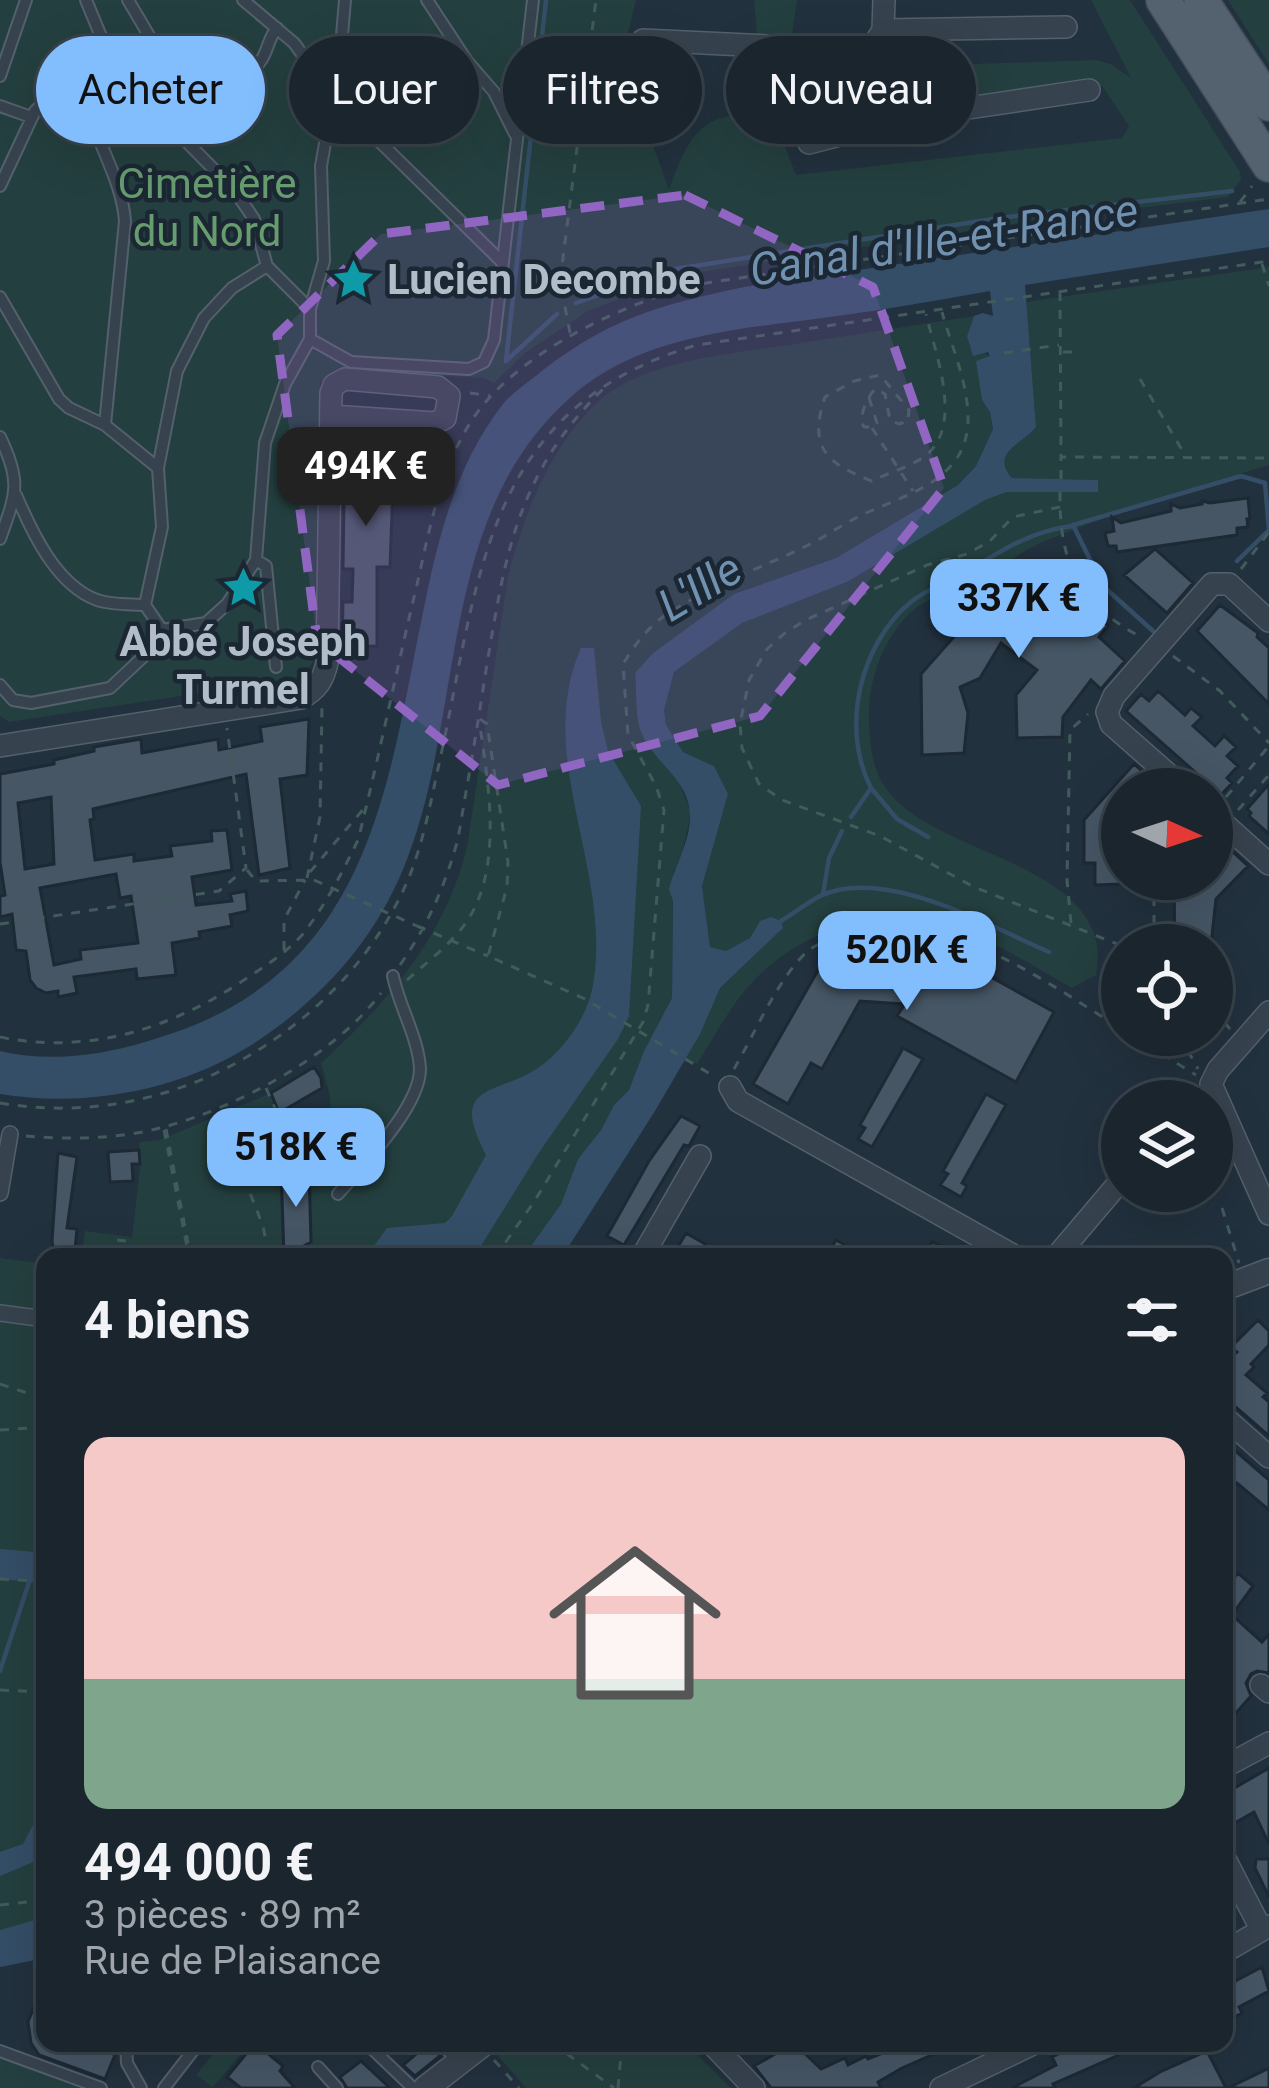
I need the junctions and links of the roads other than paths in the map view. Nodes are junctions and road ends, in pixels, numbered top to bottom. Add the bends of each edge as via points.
1 (26, 0) edge
2 (86, 0) edge
3 (128, 0) edge
4 (243, 0) edge
5 (345, 0) edge
6 (428, 0) edge
7 (533, 0) edge
8 (884, 0) edge
9 (1163, 0) edge
10 (1202, 0) edge
11 (277, 28) junction
12 (1066, 28) dead end
13 (883, 30) junction
14 (101, 36) edge
15 (149, 36) edge
16 (340, 36) edge
17 (528, 36) edge
18 (879, 36) edge
19 (289, 39) edge
20 (265, 51) edge
21 (0, 76) edge
22 (1089, 90) dead end
23 (1269, 104) edge
24 (0, 106) edge
25 (976, 106) edge
26 (503, 110) edge
27 (36, 111) edge
28 (32, 117) junction
29 (103, 144) edge
30 (188, 144) edge
31 (325, 144) edge
32 (382, 144) edge
33 (515, 144) edge
34 (1260, 171) edge
35 (0, 186) edge
36 (501, 261) junction
37 (267, 266) junction
38 (0, 296) edge
39 (310, 309) junction
40 (310, 339) junction
41 (331, 416) junction
42 (105, 425) junction
43 (0, 437) edge
44 (158, 468) junction
45 (16, 495) junction
46 (0, 539) edge
47 (256, 560) junction
48 (145, 605) junction
49 (1269, 621) edge
50 (162, 630) junction
51 (276, 667) dead end
52 (0, 685) edge
53 (0, 746) edge
54 (1161, 768) edge
55 (1233, 832) edge
56 (1269, 864) edge
57 (393, 976) road end
58 (1269, 1012) edge
59 (1213, 1080) edge
60 (730, 1087) road end
61 (1233, 1133) edge
62 (10, 1135) road end
63 (700, 1156) dead end
64 (0, 1193) edge
65 (338, 1194) dead end
66 (1101, 1204) edge
67 (1269, 1214) edge
68 (647, 1248) edge
69 (1000, 1248) edge
70 (1064, 1248) edge
71 (1268, 1268) edge
72 (1233, 1284) edge
73 (0, 1313) edge
74 (36, 1318) edge
75 (1233, 1425) edge
76 (1269, 1456) edge
77 (1269, 1742) edge
78 (1233, 1762) edge
79 (1233, 1873) edge
80 (1265, 1928) edge
81 (1233, 1947) edge
82 (0, 2051) edge
83 (127, 2052) edge
84 (192, 2052) edge
85 (375, 2052) edge
86 (730, 2052) edge
87 (1016, 2052) edge
88 (450, 2053) edge
89 (318, 2067) dead end
90 (101, 2088) edge
91 (142, 2088) edge
92 (164, 2088) edge
93 (337, 2088) edge
94 (412, 2088) edge
95 (426, 2088) edge
96 (754, 2088) edge
97 (941, 2088) edge

1 - 21 lane
2 - 14 lane
3 - 15 lane
4 - 11 lane
5 - 16 lane
6 - 26 lane
7 - 17 lane
8 - 13 street
9 - 34 main road
10 - 23 main road
11 - 19 lane
11 - 20 lane
12 - 13 street
13 - 18 street
22 - 25 street
24 - 28 lane
27 - 28 lane
28 - 35 lane
29 - 42 lane via 125,221
30 - 37 lane via 254,219
31 - 39 lane via 324,261
32 - 36 lane
33 - 36 lane
36 - 40 lane via 494,340 478,367 351,362
37 - 39 lane
37 - 44 lane via 204,318 178,371
38 - 42 lane via 59,399
39 - 40 lane
40 - 47 lane via 265,443
41 - 41 street via 339,380 438,387 448,396 441,422
41 - 53 street via 327,663 317,686 301,698
42 - 44 lane
43 - 45 lane
44 - 48 lane via 162,527
45 - 46 lane
45 - 48 lane via 38,542 70,581 97,600
47 - 50 lane via 206,623
47 - 51 lane via 266,566
48 - 50 lane
49 - 54 street via 1229,584 1212,584 1114,696 1112,724
50 - 52 lane via 110,688 31,703
55 - 56 street
57 - 65 lane via 420,1067 417,1088
58 - 59 street
60 - 69 street via 738,1101
61 - 67 street
62 - 64 street
63 - 68 street
66 - 70 street
71 - 72 street
73 - 74 street
75 - 76 street
77 - 78 street
79 - 80 street
80 - 81 street
82 - 90 lane
83 - 91 lane
84 - 92 lane
85 - 94 lane
86 - 96 street
87 - 97 street
88 - 95 street
89 - 93 lane

